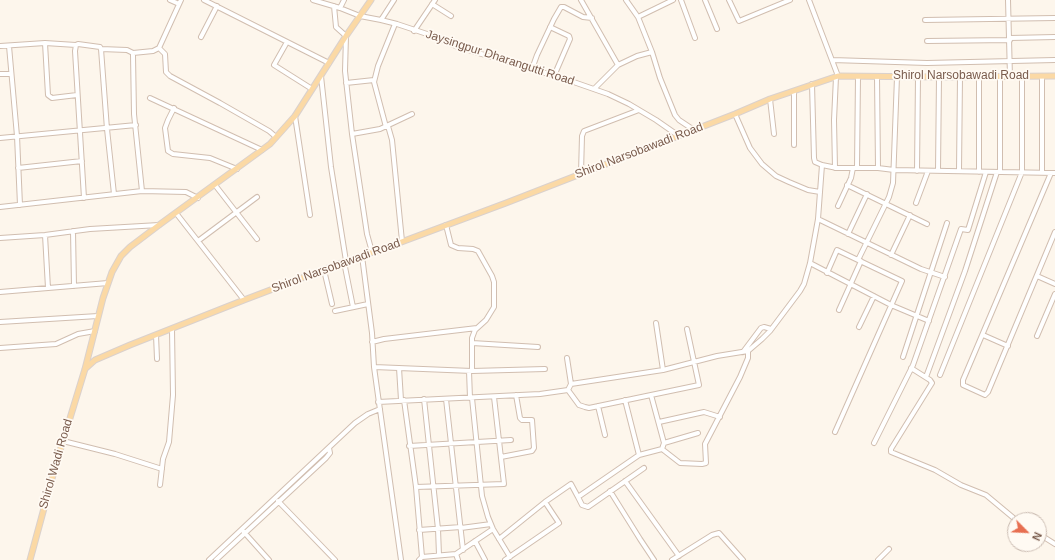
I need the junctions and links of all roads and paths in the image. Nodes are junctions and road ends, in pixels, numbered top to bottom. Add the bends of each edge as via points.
1 (170, 0) edge
2 (204, 0) edge
3 (313, 0) edge
4 (332, 0) edge
5 (344, 0) edge
6 (371, 0) edge
7 (394, 0) edge
8 (435, 0) edge
9 (581, 0) edge
10 (626, 0) edge
11 (673, 0) edge
12 (681, 0) edge
13 (705, 0) edge
14 (729, 0) edge
15 (790, 0) edge
16 (809, 0) edge
17 (1008, 0) edge
18 (180, 2) edge
19 (432, 4) junction
20 (217, 6) junction
21 (333, 6) junction
22 (340, 8) junction
23 (360, 16) junction
24 (451, 16) dead end
25 (638, 17) junction
26 (592, 18) junction
27 (1010, 18) junction
28 (1055, 18) edge
29 (381, 20) junction
30 (925, 20) dead end
31 (395, 24) junction
32 (550, 28) junction
33 (717, 29) dead end
34 (414, 31) junction
35 (346, 36) junction
36 (201, 37) dead end
37 (1055, 37) edge
38 (695, 38) dead end
39 (1010, 39) junction
40 (927, 41) dead end
41 (287, 42) junction
42 (45, 43) junction
43 (76, 45) junction
44 (0, 46) edge
45 (9, 46) junction
46 (101, 48) junction
47 (159, 48) junction
48 (652, 52) junction
49 (134, 53) junction
50 (832, 60) junction
51 (1055, 60) edge
52 (1009, 61) junction
53 (329, 63) junction
54 (618, 65) junction
55 (532, 69) junction
56 (0, 74) edge
57 (11, 74) junction
58 (320, 76) junction
59 (554, 76) junction
60 (1022, 76) junction
61 (1042, 76) junction
62 (1055, 76) edge
63 (837, 77) junction
64 (858, 77) junction
65 (876, 77) junction
66 (897, 77) junction
67 (918, 77) junction
68 (939, 77) junction
69 (960, 77) junction
70 (979, 77) junction
71 (1000, 77) junction
72 (1010, 77) junction
73 (374, 80) junction
74 (346, 83) junction
75 (812, 84) junction
76 (312, 89) junction
77 (594, 89) junction
78 (794, 91) junction
79 (77, 95) junction
80 (150, 98) dead end
81 (770, 99) junction
82 (174, 108) junction
83 (639, 110) junction
84 (412, 114) dead end
85 (735, 114) junction
86 (295, 116) junction
87 (136, 125) junction
88 (387, 126) junction
89 (107, 129) junction
90 (694, 130) junction
91 (80, 131) junction
92 (352, 134) junction
93 (774, 134) dead end
94 (17, 136) junction
95 (679, 136) junction
96 (0, 138) edge
97 (276, 138) junction
98 (794, 145) dead end
99 (262, 150) junction
100 (82, 161) junction
101 (822, 166) junction
102 (18, 168) junction
103 (835, 168) junction
104 (855, 168) junction
105 (878, 168) junction
106 (238, 169) junction
107 (894, 170) junction
108 (917, 171) junction
109 (928, 171) junction
110 (938, 171) junction
111 (959, 171) junction
112 (979, 172) junction
113 (986, 172) junction
114 (998, 172) junction
115 (1022, 172) junction
116 (1042, 172) junction
117 (581, 173) junction
118 (1053, 173) edge
119 (216, 185) junction
120 (848, 185) junction
121 (142, 191) junction
122 (820, 192) junction
123 (114, 194) junction
124 (867, 194) junction
125 (257, 197) dead end
126 (84, 198) junction
127 (198, 198) junction
128 (916, 203) dead end
129 (885, 204) junction
130 (20, 205) junction
131 (0, 206) edge
132 (838, 206) dead end
133 (176, 212) junction
134 (237, 212) junction
135 (310, 215) dead end
136 (910, 215) junction
137 (818, 219) junction
138 (947, 223) dead end
139 (927, 224) dead end
140 (159, 225) junction
141 (446, 225) junction
142 (73, 231) junction
143 (1055, 232) edge
144 (848, 234) junction
145 (45, 235) junction
146 (0, 238) edge
147 (257, 240) dead end
148 (198, 241) junction
149 (402, 241) junction
150 (866, 243) junction
151 (372, 252) junction
152 (890, 255) junction
153 (362, 256) junction
154 (859, 260) junction
155 (345, 261) junction
156 (810, 263) junction
157 (324, 270) junction
158 (827, 273) junction
159 (931, 273) junction
160 (1037, 276) junction
161 (945, 277) junction
162 (108, 283) junction
163 (1055, 284) edge
164 (851, 285) junction
165 (74, 286) junction
166 (48, 288) junction
167 (0, 292) edge
168 (1055, 294) edge
169 (874, 296) junction
170 (244, 300) junction
171 (332, 304) dead end
172 (368, 304) junction
173 (891, 305) junction
174 (353, 307) junction
175 (839, 310) dead end
176 (335, 311) dead end
177 (98, 316) junction
178 (917, 316) junction
179 (929, 321) junction
180 (0, 322) edge
181 (656, 323) dead end
182 (859, 327) dead end
183 (477, 328) junction
184 (172, 329) junction
185 (687, 329) dead end
186 (771, 329) junction
187 (95, 331) junction
188 (156, 335) junction
189 (983, 335) junction
190 (1037, 336) dead end
191 (372, 342) junction
192 (472, 344) junction
193 (1008, 346) junction
194 (538, 347) dead end
195 (0, 348) edge
196 (745, 352) junction
197 (902, 357) dead end
198 (567, 358) dead end
199 (157, 359) dead end
200 (693, 362) junction
201 (374, 367) junction
202 (399, 368) junction
203 (911, 368) junction
204 (85, 369) junction
205 (545, 369) dead end
206 (663, 370) junction
207 (470, 371) junction
208 (940, 375) dead end
209 (926, 377) junction
210 (571, 384) junction
211 (568, 390) junction
212 (651, 395) junction
213 (516, 396) junction
214 (494, 397) junction
215 (471, 398) junction
216 (424, 399) junction
217 (446, 399) junction
218 (402, 400) junction
219 (625, 400) junction
220 (378, 402) junction
221 (598, 406) junction
222 (380, 409) junction
223 (720, 416) junction
224 (659, 422) junction
225 (835, 432) dead end
226 (698, 433) dead end
227 (605, 435) dead end
228 (511, 440) dead end
229 (63, 441) junction
230 (499, 441) junction
231 (476, 442) junction
232 (451, 443) junction
233 (664, 443) junction
234 (874, 443) dead end
235 (428, 445) junction
236 (409, 446) junction
237 (662, 449) junction
238 (639, 454) junction
239 (501, 457) junction
240 (644, 468) dead end
241 (162, 469) junction
242 (625, 481) junction
243 (160, 485) dead end
244 (481, 485) junction
245 (433, 486) junction
246 (457, 486) junction
247 (416, 487) junction
248 (610, 492) junction
249 (578, 497) junction
250 (277, 500) junction
251 (545, 502) junction
252 (1007, 512) edge
253 (491, 524) junction
254 (461, 528) junction
255 (438, 529) junction
256 (493, 529) junction
257 (242, 530) junction
258 (419, 530) junction
259 (245, 533) junction
260 (499, 539) junction
261 (475, 542) junction
262 (889, 549) dead end
263 (463, 550) junction
264 (456, 554) junction
265 (439, 556) junction
266 (678, 556) junction
267 (510, 557) junction
268 (424, 558) edge
269 (30, 560) edge
270 (209, 560) edge
271 (216, 560) edge
272 (269, 560) edge
273 (335, 560) edge
274 (401, 560) edge
275 (458, 560) edge
276 (485, 560) edge
277 (505, 560) edge
278 (654, 560) edge
279 (672, 560) edge
280 (743, 560) edge
281 (878, 560) edge

1 - 18 street
2 - 20 street
3 - 21 street, Jaysingpur Dharangutti Road
4 - 21 street
5 - 22 street
6 - 23 main road
7 - 29 street
8 - 19 street
9 - 26 street
10 - 25 street
11 - 25 street
12 - 38 street
13 - 33 street
14 - 15 street via 739,21
16 - 50 street
17 - 27 street
18 - 47 street
19 - 24 street
19 - 34 street
20 - 36 street
20 - 41 street
21 - 22 street, Jaysingpur Dharangutti Road
21 - 35 street via 336,27
22 - 23 street, Jaysingpur Dharangutti Road
23 - 29 street, Jaysingpur Dharangutti Road
23 - 35 main road
25 - 48 street
26 - 32 street via 583,17 561,7
26 - 54 street
27 - 28 street
27 - 30 street
27 - 39 street
29 - 31 street, Jaysingpur Dharangutti Road
31 - 34 street, Jaysingpur Dharangutti Road
31 - 73 street
32 - 55 street
32 - 59 street via 570,38
34 - 55 street, Jaysingpur Dharangutti Road
35 - 53 main road
35 - 74 street
37 - 39 street
39 - 40 street
39 - 52 street
41 - 53 street
41 - 76 street via 274,65
42 - 43 street
42 - 45 street
42 - 79 street via 48,95 52,98
43 - 46 street
43 - 79 street
44 - 45 street
45 - 57 street
46 - 49 street
46 - 89 street
47 - 49 street
47 - 97 street via 165,54 166,72 170,76 269,131
48 - 54 street
48 - 90 street via 675,115
49 - 87 street
50 - 52 street via 927,63
50 - 63 street
51 - 52 street
52 - 72 street
53 - 58 main road
54 - 77 street
55 - 59 street, Jaysingpur Dharangutti Road
56 - 57 street
57 - 94 street
58 - 76 main road
58 - 155 street
59 - 77 street, Jaysingpur Dharangutti Road
60 - 61 main road, Shirol Narsobawadi Road
60 - 72 main road, Shirol Narsobawadi Road
60 - 115 street
61 - 62 main road, Shirol Narsobawadi Road
61 - 116 street
63 - 64 main road, Shirol Narsobawadi Road
63 - 75 main road, Shirol Narsobawadi Road
63 - 103 street
64 - 65 main road, Shirol Narsobawadi Road
64 - 104 street
65 - 66 main road, Shirol Narsobawadi Road
65 - 105 street
66 - 67 main road, Shirol Narsobawadi Road
66 - 107 street
67 - 68 main road, Shirol Narsobawadi Road
67 - 108 street
68 - 69 main road, Shirol Narsobawadi Road
68 - 110 street
69 - 70 main road, Shirol Narsobawadi Road
69 - 111 street
70 - 71 main road, Shirol Narsobawadi Road
70 - 112 street
71 - 72 main road, Shirol Narsobawadi Road
71 - 114 street
73 - 74 street
73 - 88 street via 374,88
74 - 92 street
75 - 78 main road, Shirol Narsobawadi Road
75 - 101 street via 814,158 815,162
76 - 86 main road
77 - 83 street, Jaysingpur Dharangutti Road
78 - 81 main road, Shirol Narsobawadi Road
78 - 98 street
79 - 91 street
80 - 82 street
81 - 85 main road, Shirol Narsobawadi Road
81 - 93 street
82 - 99 street
82 - 106 street via 165,128 168,151 173,154 210,158
83 - 95 street, Jaysingpur Dharangutti Road
83 - 117 street via 584,131
84 - 88 street
85 - 90 main road, Shirol Narsobawadi Road
85 - 122 street via 750,148 762,164 776,176 808,190
86 - 97 main road
86 - 135 street
87 - 89 street
87 - 121 street
88 - 92 street
88 - 149 street via 392,140
89 - 91 street
89 - 123 street
90 - 95 main road, Shirol Narsobawadi Road
91 - 94 street
91 - 100 street
92 - 151 street
94 - 96 street
94 - 102 street
95 - 117 main road, Shirol Narsobawadi Road
97 - 99 main road
99 - 106 main road
100 - 102 street
100 - 126 street
101 - 103 street
101 - 122 street
102 - 130 street
103 - 104 street
104 - 105 street
104 - 120 street
105 - 107 street
106 - 119 main road
107 - 108 street
107 - 129 street via 893,183
108 - 109 street
109 - 110 street
109 - 128 street
110 - 111 street
111 - 112 street
112 - 113 street
113 - 114 street
113 - 161 street via 968,230 961,229
114 - 115 street
114 - 209 street
115 - 116 street
115 - 208 street
116 - 118 street
117 - 141 main road, Shirol Narsobawadi Road
118 - 189 street
119 - 127 main road
119 - 134 street
120 - 124 street
120 - 132 street
121 - 123 street
121 - 127 street via 186,192
122 - 137 street
123 - 126 street
124 - 129 street
124 - 144 street
125 - 134 street
126 - 130 street
127 - 133 main road
129 - 136 street
129 - 150 street
130 - 131 street
133 - 140 main road
133 - 148 street
134 - 147 street
134 - 148 street
136 - 139 street
136 - 152 street
137 - 144 street
137 - 156 street
138 - 159 street
140 - 142 street
140 - 162 main road via 121,256
141 - 149 main road, Shirol Narsobawadi Road
141 - 183 street via 451,245 476,250 492,276 494,307
142 - 145 street
142 - 165 street
143 - 160 street
144 - 150 street
145 - 146 street
145 - 166 street
148 - 170 street
149 - 151 main road, Shirol Narsobawadi Road
150 - 152 street
150 - 154 street
151 - 153 main road, Shirol Narsobawadi Road
152 - 159 street
153 - 155 main road, Shirol Narsobawadi Road
153 - 172 street
154 - 158 street via 837,250
154 - 164 street
154 - 173 street via 902,281
155 - 157 main road, Shirol Narsobawadi Road
155 - 174 street
156 - 158 street
156 - 186 street via 800,292
157 - 170 main road, Shirol Narsobawadi Road
157 - 171 street
158 - 164 street
159 - 161 street
159 - 178 street
160 - 163 street
160 - 193 street
161 - 179 street
162 - 165 street
162 - 177 main road
164 - 169 street
164 - 175 street
165 - 166 street
166 - 167 street
168 - 190 street
169 - 173 street
169 - 182 street
170 - 184 main road, Shirol Narsobawadi Road
172 - 174 street
172 - 191 street
173 - 178 street
173 - 225 street
174 - 176 street
177 - 180 street
177 - 187 main road
178 - 179 street
178 - 197 street
179 - 203 street
181 - 206 street
183 - 191 street
183 - 192 street
184 - 188 main road, Shirol Narsobawadi Road
184 - 241 street via 173,395 169,442
185 - 200 street
186 - 196 street
186 - 196 street via 761,328
187 - 195 street via 78,334 56,344
187 - 204 main road
188 - 199 street
188 - 204 main road, Shirol Narsobawadi Road via 96,360
189 - 193 street
189 - 193 street via 963,385 985,395
191 - 201 street
192 - 194 street
192 - 207 street
196 - 200 street
196 - 223 street via 748,358
198 - 210 street
200 - 206 street
200 - 212 street via 699,385
201 - 202 street
201 - 220 street
202 - 207 street
202 - 218 street
203 - 209 street
203 - 234 street
204 - 229 main road, Shirol Wadi Road
205 - 207 street
206 - 210 street
207 - 215 street
209 - 252 street via 932,384 891,452 986,495
210 - 211 street
211 - 213 street
211 - 221 street via 582,407
212 - 219 street
212 - 224 street
213 - 214 street
213 - 239 street via 520,418 532,420 534,448 532,451
214 - 215 street
214 - 230 street
215 - 217 street
215 - 231 street
216 - 217 street
216 - 218 street
216 - 235 street
217 - 232 street
218 - 220 street
218 - 236 street
219 - 221 street
219 - 238 street
220 - 222 street
221 - 227 street
222 - 250 street via 361,418
222 - 274 street
223 - 224 street via 704,412
223 - 237 street via 705,444 706,463 680,463
224 - 233 street
226 - 233 street
228 - 230 street
229 - 241 street
229 - 269 main road, Shirol Wadi Road
230 - 231 street
230 - 239 street
231 - 232 street
231 - 244 street
232 - 235 street
232 - 246 street
233 - 237 street
235 - 236 street
235 - 245 street
236 - 247 street
237 - 238 street
238 - 249 street
239 - 244 street via 504,484
240 - 242 street
241 - 243 street
242 - 248 street
242 - 266 street
244 - 246 street
244 - 253 street
245 - 246 street
245 - 247 street
245 - 255 street
246 - 254 street
247 - 258 street
248 - 249 street via 586,507
248 - 278 street
249 - 251 street via 571,484
250 - 257 street
250 - 259 street
250 - 273 street
251 - 260 street
251 - 267 street via 559,523
253 - 254 street
253 - 256 street
254 - 255 street
254 - 263 street
255 - 258 street
255 - 265 street
256 - 260 street
256 - 261 street
257 - 259 street
257 - 270 street
258 - 268 street
259 - 271 street
259 - 272 street
260 - 267 street
261 - 263 street
261 - 276 street
262 - 281 street
263 - 264 street
264 - 265 street
264 - 275 street
265 - 268 street
266 - 279 street
266 - 280 street via 719,533
267 - 277 street

